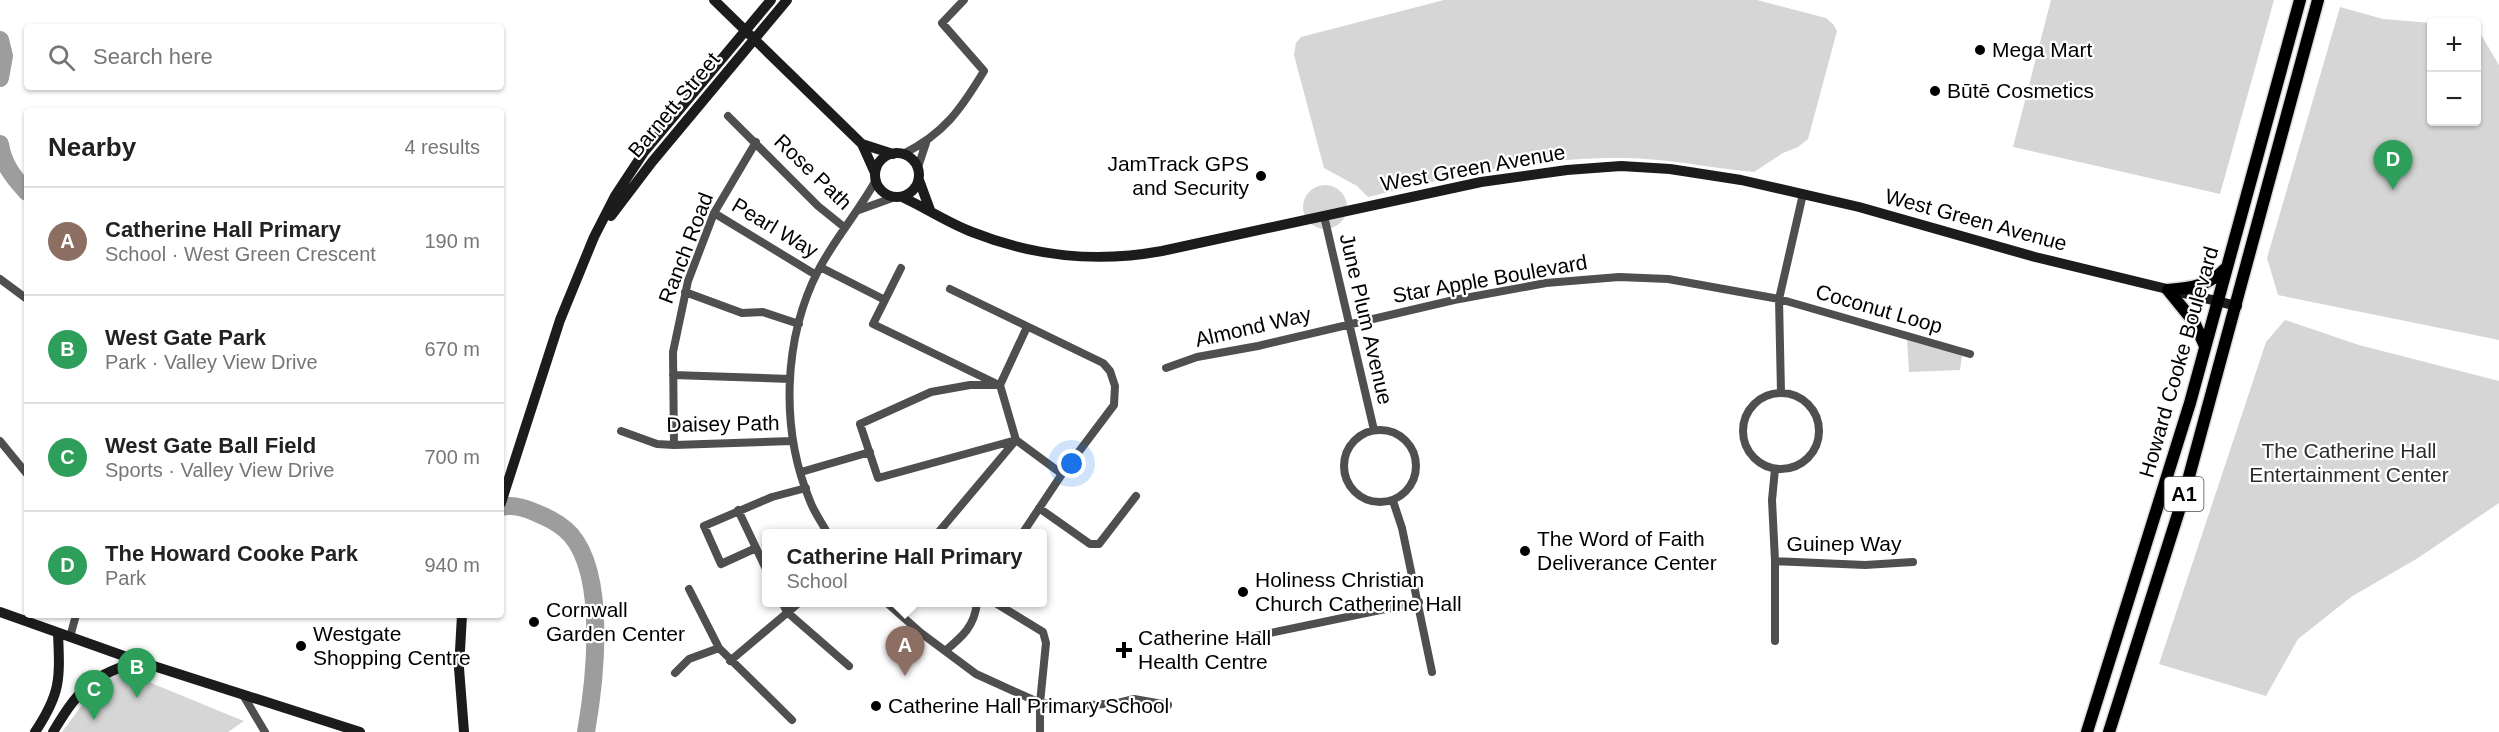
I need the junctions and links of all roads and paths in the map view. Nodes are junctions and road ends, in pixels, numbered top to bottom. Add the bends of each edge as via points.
1 (714, 0) edge
2 (771, 0) edge
3 (787, 0) edge
4 (964, 0) edge
5 (2300, 0) edge
6 (2318, 0) edge
7 (746, 31) junction
8 (754, 40) junction
9 (728, 116) dead end
10 (756, 142) junction
11 (926, 143) junction
12 (862, 144) junction
13 (898, 154) junction
14 (918, 167) junction
15 (876, 176) junction
16 (919, 180) junction
17 (1803, 195) junction
18 (899, 197) junction
19 (859, 210) junction
20 (930, 210) junction
21 (714, 213) junction
22 (1324, 216) junction
23 (844, 227) junction
24 (594, 237) junction
25 (2228, 266) junction
26 (901, 267) dead end
27 (818, 271) junction
28 (0, 279) edge
29 (950, 289) dead end
30 (2168, 290) junction
31 (686, 292) junction
32 (24, 297) edge
33 (1779, 299) junction
34 (885, 300) junction
35 (2218, 302) junction
36 (2237, 306) junction
37 (799, 324) junction
38 (1350, 324) junction
39 (1027, 327) junction
40 (2205, 346) junction
41 (1970, 354) dead end
42 (1166, 368) dead end
43 (673, 375) junction
44 (790, 379) junction
45 (1000, 385) junction
46 (1781, 393) junction
47 (1374, 430) junction
48 (621, 431) dead end
49 (1016, 440) junction
50 (0, 441) edge
51 (792, 441) junction
52 (674, 445) junction
53 (870, 452) junction
54 (1775, 469) junction
55 (24, 470) edge
56 (801, 472) junction
57 (1062, 474) junction
58 (806, 488) junction
59 (504, 494) edge
60 (1136, 496) dead end
61 (1393, 501) junction
62 (1039, 508) junction
63 (738, 510) junction
64 (825, 529) edge
65 (941, 529) edge
66 (1025, 529) edge
67 (756, 548) junction
68 (762, 561) edge
69 (1775, 561) junction
70 (1913, 562) dead end
71 (689, 589) dead end
72 (1419, 602) junction
73 (784, 607) edge
74 (794, 607) edge
75 (891, 607) edge
76 (974, 607) edge
77 (1001, 607) edge
78 (0, 612) edge
79 (787, 612) junction
80 (75, 618) edge
81 (462, 618) edge
82 (58, 633) junction
83 (70, 637) junction
84 (1241, 639) dead end
85 (1775, 641) dead end
86 (719, 648) junction
87 (945, 651) junction
88 (730, 660) junction
89 (138, 661) junction
90 (849, 666) dead end
91 (1432, 672) dead end
92 (675, 673) dead end
93 (243, 695) junction
94 (1040, 703) junction
95 (1168, 705) dead end
96 (792, 720) dead end
97 (463, 728) edge
98 (35, 732) edge
99 (53, 732) edge
100 (265, 732) edge
101 (360, 732) edge
102 (453, 732) edge
103 (1040, 732) edge
104 (2087, 732) edge
105 (2109, 732) edge

1 - 7 street
2 - 7 street, Barnett Street
3 - 8 street, Barnett Street
4 - 11 street via 942,23 984,72 948,124
5 - 25 main road, Howard Cooke Boulevard / A1
6 - 36 main road, Howard Cooke Boulevard / A1
7 - 8 street
7 - 24 street, Barnett Street via 644,152
8 - 12 street
8 - 24 street, Barnett Street
9 - 10 street, Rose Path
10 - 21 street, Ranch Road
10 - 23 street, Rose Path
11 - 13 street
11 - 14 street
12 - 13 street
12 - 15 street
13 - 14 street via 912,159
13 - 15 street via 881,160
14 - 16 street
15 - 18 street via 883,192
15 - 19 street
16 - 18 street via 914,190
16 - 20 street
17 - 22 street, West Green Avenue via 1740,180 1622,166 1480,182
17 - 30 street, West Green Avenue
17 - 33 street
18 - 19 street
18 - 20 street, West Green Avenue
19 - 23 street
20 - 22 street, West Green Avenue via 974,233 1035,251 1097,259 1142,255
21 - 27 street, Pearl Way
21 - 31 street, Ranch Road
22 - 38 street, June Plum Avenue
23 - 27 street
24 - 59 street, Barnett Street via 560,320
25 - 30 main road via 2217,278 2202,285
25 - 35 main road, Howard Cooke Boulevard / A1
26 - 34 street
27 - 34 street, Pearl Way
27 - 37 street
28 - 32 street
29 - 39 street
30 - 35 street, West Green Avenue
30 - 40 main road via 2194,322
31 - 37 street via 742,313 763,312
31 - 43 street, Ranch Road via 673,352
33 - 38 street, Star Apple Boulevard via 1668,279 1594,278 1454,300
33 - 41 street, Coconut Loop
33 - 46 street
34 - 45 street via 873,324
35 - 36 street, West Green Avenue
35 - 40 main road, Howard Cooke Boulevard / A1
36 - 105 main road, Howard Cooke Boulevard / A1 via 2184,495
37 - 44 street
38 - 42 street, Almond Way via 1197,357
38 - 47 street, June Plum Avenue
39 - 45 street
39 - 57 street via 1103,363 1115,386 1114,405
40 - 104 main road, Howard Cooke Boulevard / A1
43 - 44 street
43 - 52 street, Ranch Road
44 - 51 street
45 - 49 street
45 - 53 street via 930,392 860,424
46 - 54 street via 1752,407 1743,427 1748,450 1755,459
46 - 54 street via 1806,403 1815,413 1819,432 1815,448 1805,461
47 - 61 street via 1397,433 1413,449 1417,460 1412,485
47 - 61 street via 1352,443 1344,458 1345,475 1351,489 1363,498 1378,503
48 - 52 street, Daisey Path via 657,444
49 - 53 street via 878,478
49 - 57 street
49 - 65 street
50 - 55 street
51 - 52 street, Daisey Path
51 - 56 street
53 - 56 street
54 - 69 street
56 - 58 street
57 - 62 street
58 - 63 street
58 - 64 street
60 - 62 street via 1095,545
61 - 72 street
62 - 66 street
63 - 67 street
63 - 67 street via 704,526 720,563
67 - 68 street
69 - 70 street, Guinep Way via 1865,565
69 - 85 street
71 - 86 street
72 - 84 street
72 - 91 street
73 - 79 street
74 - 79 street
75 - 87 street
76 - 87 street via 975,618 966,633
77 - 94 street via 1043,632 1046,643
78 - 82 street
79 - 88 street
79 - 90 street
80 - 83 street
81 - 97 street via 459,668
82 - 83 street
82 - 98 street via 57,692
83 - 89 street
86 - 88 street
86 - 92 street via 689,659
87 - 94 street via 976,674
88 - 96 street
89 - 93 street
89 - 99 street via 99,677 73,701
93 - 100 street
93 - 101 street
94 - 95 street via 1078,706 1134,699
94 - 103 street
97 - 102 street

